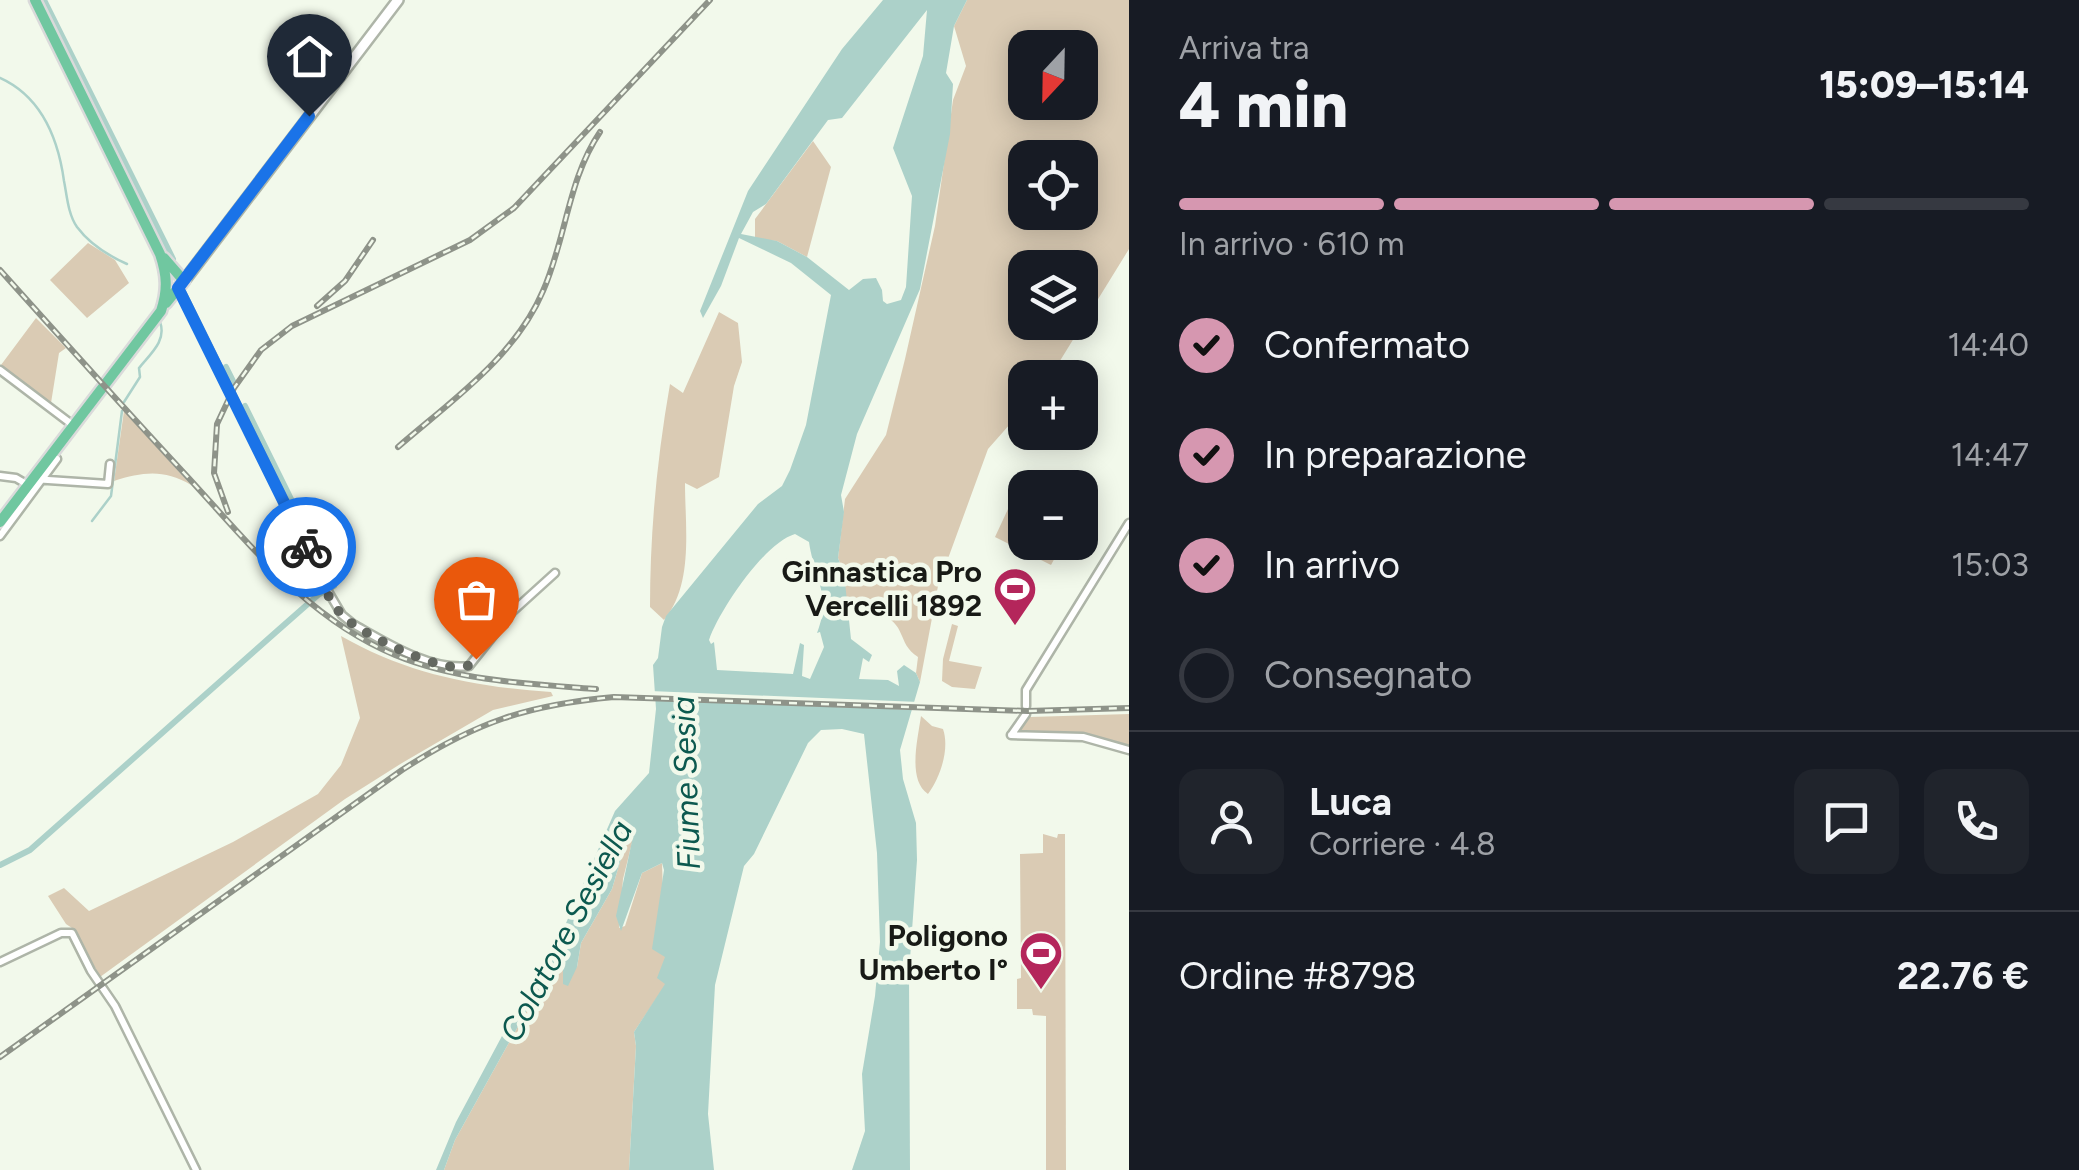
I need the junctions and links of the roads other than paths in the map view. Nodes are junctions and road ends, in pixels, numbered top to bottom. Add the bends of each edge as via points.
1 (36, 0) edge
2 (398, 0) edge
3 (200, 260) junction
4 (164, 262) junction
5 (181, 284) junction
6 (160, 311) junction
7 (0, 370) edge
8 (74, 426) junction
9 (56, 459) dead end
10 (110, 464) dead end
11 (0, 476) edge
12 (34, 481) junction
13 (0, 522) edge
14 (1127, 529) edge
15 (0, 536) edge
16 (555, 573) dead end
17 (1129, 750) edge
18 (0, 962) edge
19 (196, 1170) edge

1 - 4 main road
2 - 3 main road
3 - 4 main road via 181,267
3 - 5 main road
4 - 5 main road
4 - 6 main road
5 - 6 main road
5 - 16 street via 342,615 428,660 463,667
6 - 8 main road
7 - 8 street
8 - 12 main road
9 - 12 street
10 - 12 street via 108,484
11 - 12 street
12 - 13 main road
12 - 15 street
14 - 17 street via 1026,690 1026,710 1011,735 1083,737
18 - 19 street via 61,932 72,934

